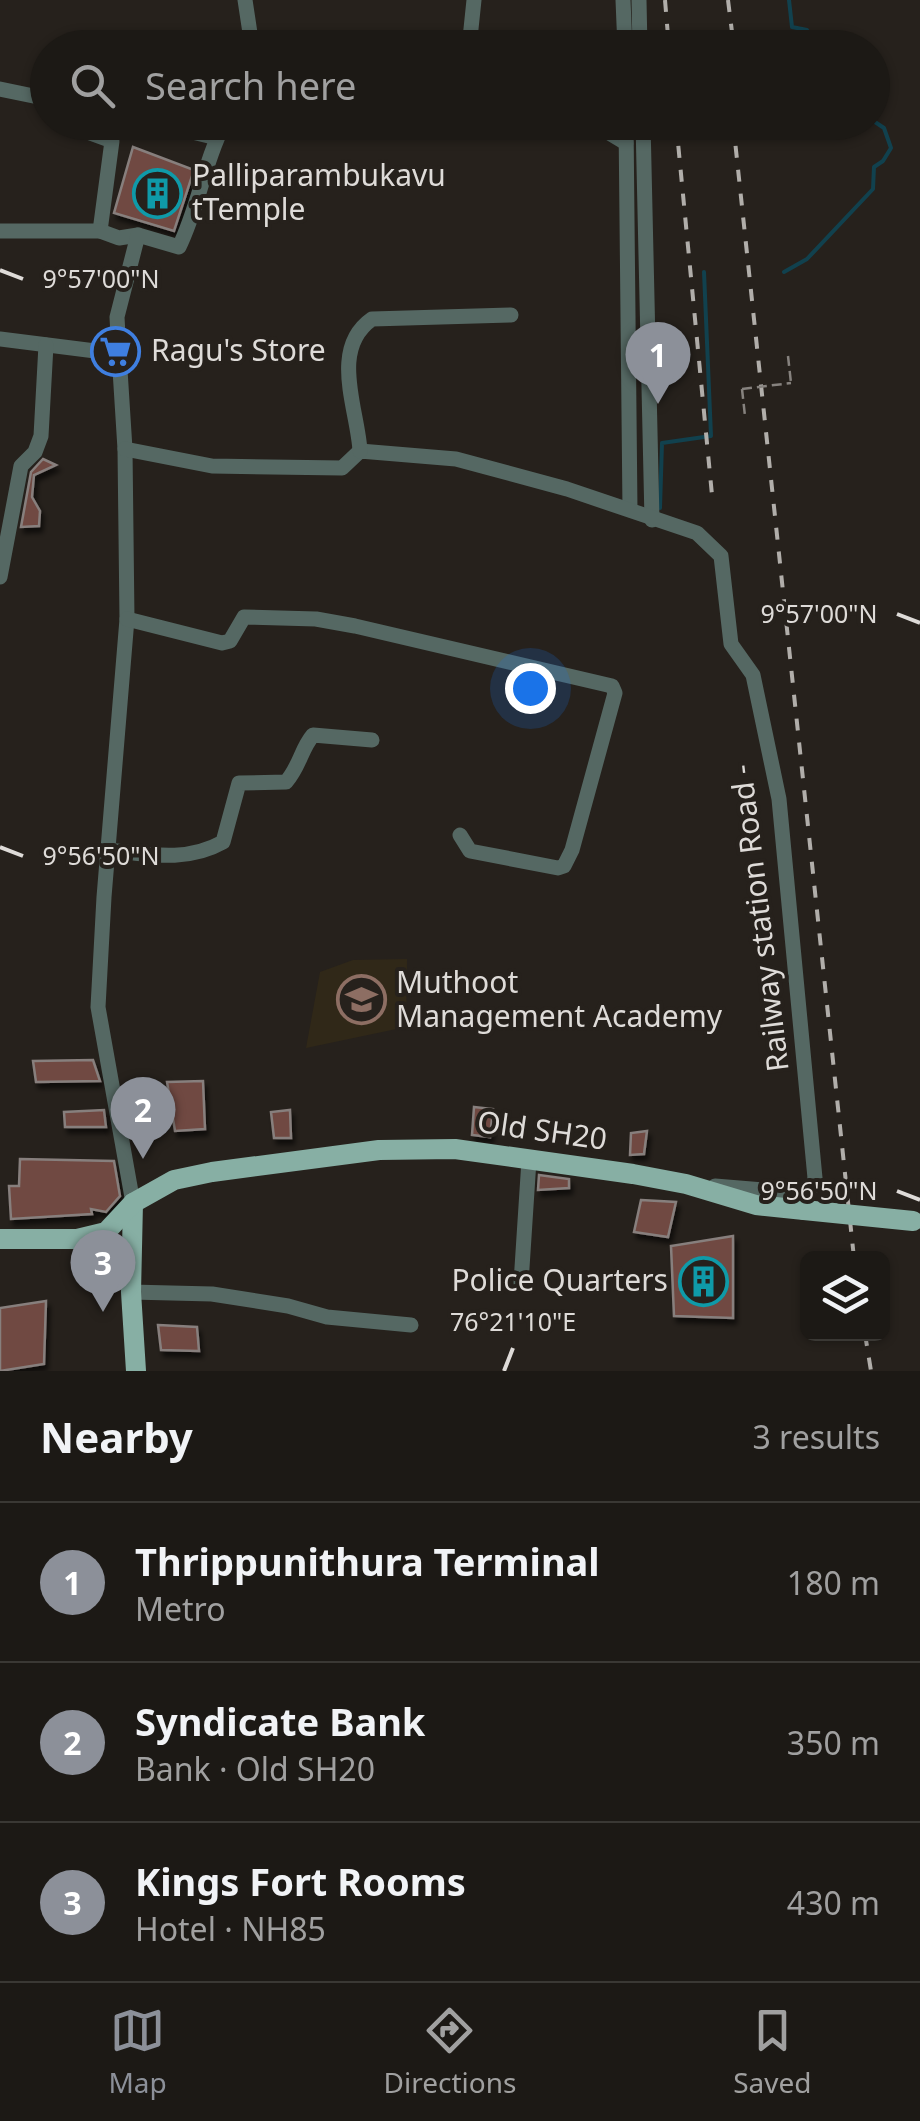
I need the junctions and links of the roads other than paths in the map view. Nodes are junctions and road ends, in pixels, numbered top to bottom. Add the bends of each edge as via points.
1 (245, 0) edge
2 (474, 0) edge
3 (623, 0) edge
4 (639, 0) edge
5 (250, 30) edge
6 (471, 30) edge
7 (624, 30) edge
8 (640, 30) edge
9 (0, 90) edge
10 (30, 96) edge
11 (109, 140) edge
12 (216, 140) edge
13 (621, 140) edge
14 (643, 140) edge
15 (626, 143) joint
16 (0, 231) edge
17 (100, 231) junction
18 (138, 235) junction
19 (512, 314) dead end
20 (0, 339) edge
21 (46, 345) junction
22 (119, 354) junction
23 (125, 449) junction
24 (360, 451) junction
25 (630, 510) junction
26 (652, 520) junction
27 (0, 577) edge
28 (127, 620) junction
29 (372, 740) dead end
30 (460, 835) dead end
31 (108, 850) junction
32 (529, 1160) junction
33 (686, 1184) junction
34 (133, 1202) junction
35 (917, 1221) edge
36 (0, 1239) edge
37 (521, 1283) dead end
38 (131, 1292) junction
39 (411, 1325) dead end
40 (136, 1371) edge

1 - 5 street
2 - 6 street
3 - 7 street
4 - 8 street
9 - 10 street
11 - 17 street
12 - 18 street via 179,247
13 - 15 street
14 - 26 street
15 - 25 street
16 - 17 street
17 - 18 street
18 - 22 street via 117,317
19 - 24 street via 372,319 363,325 347,380
20 - 21 street
21 - 22 street
21 - 27 street via 42,436 21,466
22 - 23 street
23 - 24 street via 212,466 342,468
23 - 28 street
24 - 25 street via 456,459
25 - 26 street
26 - 33 street, Railway station Road - via 697,533 721,556 730,644 753,675 779,799 816,1178 801,1193
28 - 30 street via 222,643 244,616 316,619 612,686 564,866 470,851
28 - 31 street
29 - 31 street via 313,735 286,782 239,783 223,842 213,848 171,857
31 - 34 street via 98,1008
32 - 33 main road, Old SH20
32 - 34 main road, Old SH20 via 455,1149 378,1150 174,1180
32 - 37 street
33 - 35 main road, Old SH20, bridge via 756,1204
34 - 36 main road, Old SH20 via 106,1232 77,1239
34 - 38 main road
38 - 39 street via 212,1294 327,1317
38 - 40 main road

